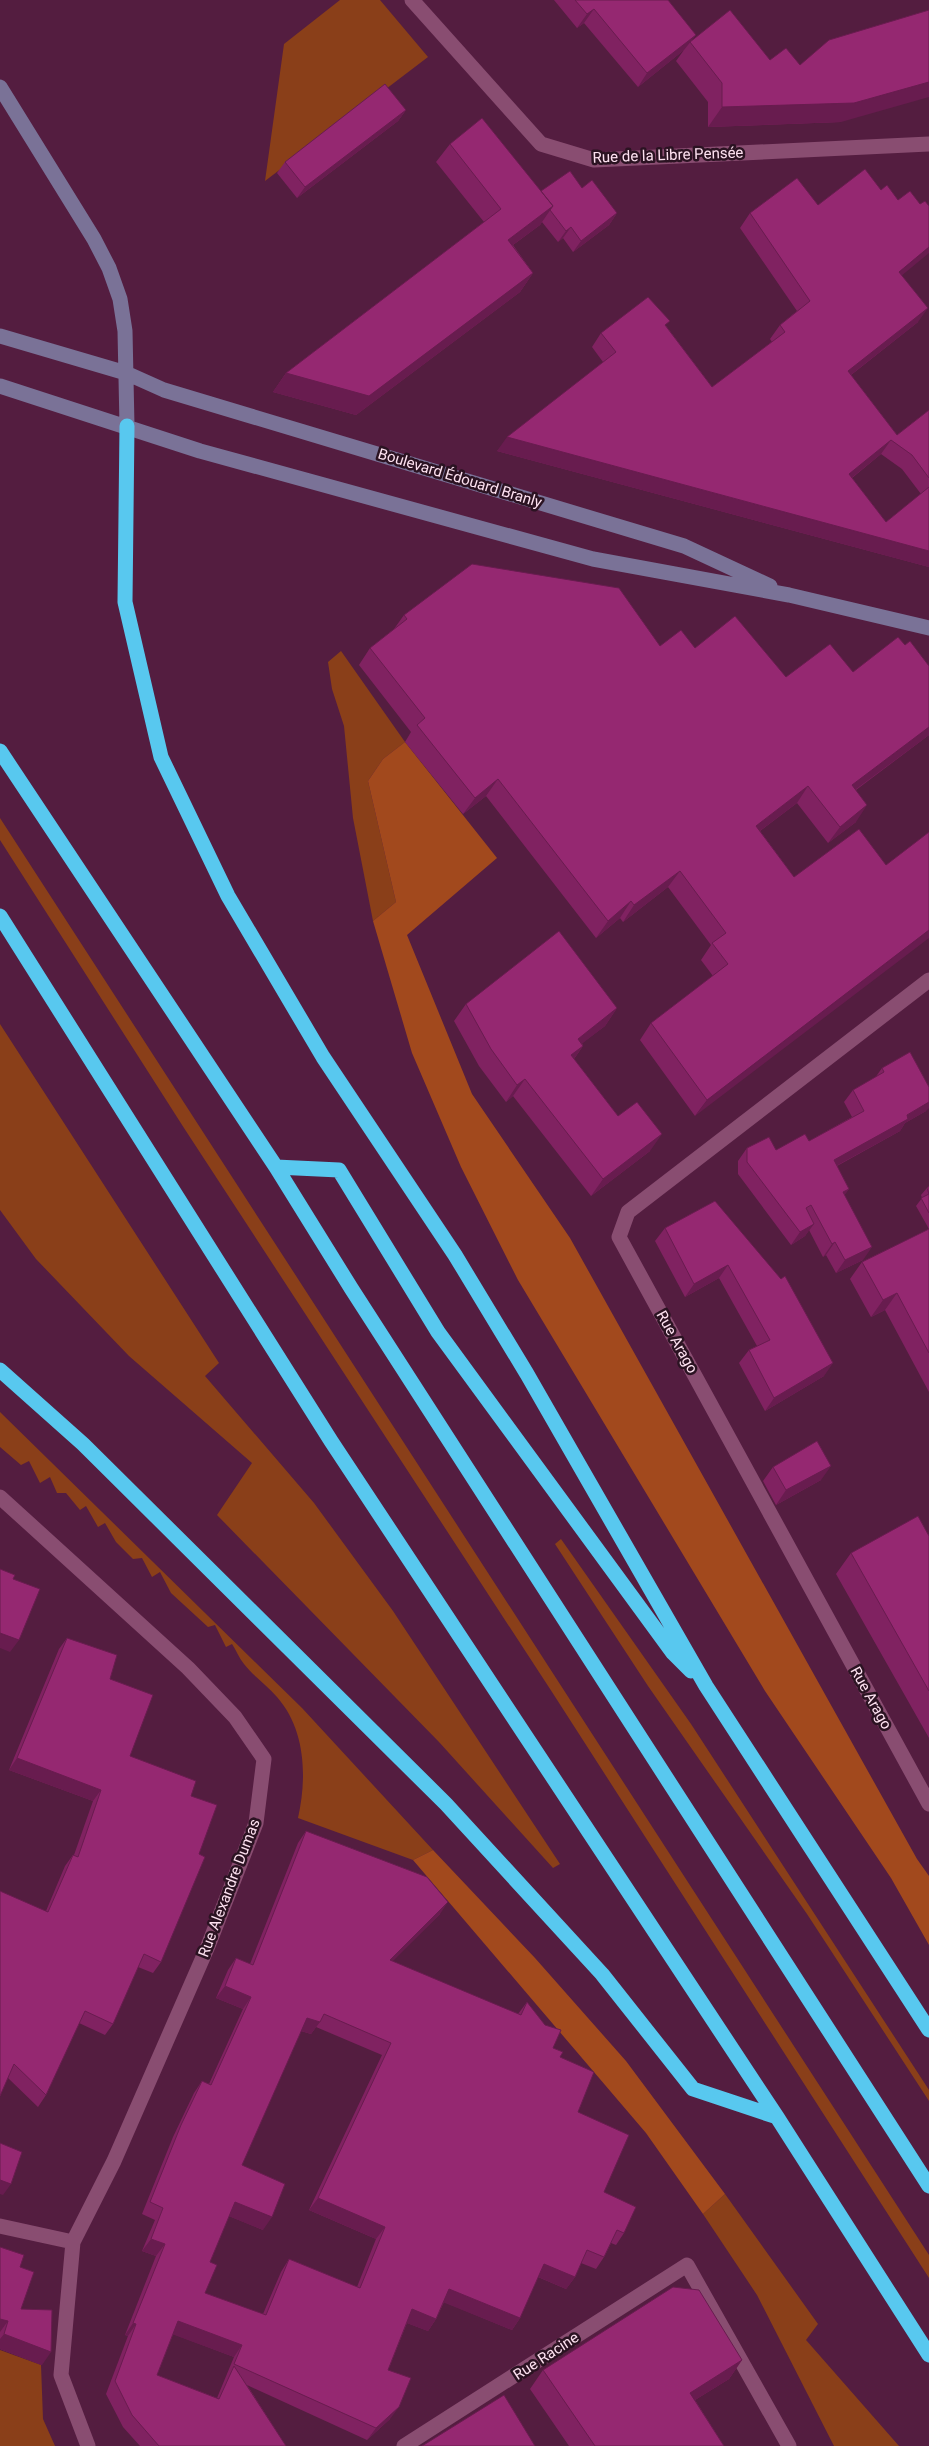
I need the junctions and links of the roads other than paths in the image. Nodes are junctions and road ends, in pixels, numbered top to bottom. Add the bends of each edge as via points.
1 (412, 0) edge
2 (0, 87) edge
3 (929, 144) edge
4 (0, 336) edge
5 (126, 373) junction
6 (0, 386) edge
7 (126, 426) junction
8 (789, 595) junction
9 (929, 628) edge
10 (0, 751) edge
11 (0, 916) edge
12 (929, 980) edge
13 (276, 1167) junction
14 (0, 1370) edge
15 (0, 1497) edge
16 (706, 1686) junction
17 (929, 1804) edge
18 (929, 2030) edge
19 (777, 2117) junction
20 (929, 2186) edge
21 (0, 2226) edge
22 (73, 2242) junction
23 (929, 2355) edge
24 (88, 2446) edge
25 (404, 2446) edge
26 (789, 2446) edge

1 - 3 street, Rue de la Libre Pensée via 541,144 594,160
2 - 5 street via 94,238 109,268 125,331
4 - 5 street, Boulevard Édouard Branly
5 - 7 street
5 - 8 street, Boulevard Édouard Branly via 164,390 684,546
6 - 7 street, Boulevard Édouard Branly
7 - 8 street, Boulevard Édouard Branly via 200,451 594,559
7 - 16 highway via 126,602 160,757 228,896 263,956 323,1057 455,1255
8 - 9 street, Boulevard Édouard Branly
10 - 13 highway
11 - 19 highway via 331,1441
12 - 17 street, Rue Arago via 628,1212 619,1237
13 - 16 highway via 339,1170 438,1332 673,1654
13 - 20 highway
14 - 19 highway via 83,1444 446,1804 602,1974 693,2089
15 - 22 street, Rue Alexandre Dumas via 188,1668 235,1717 264,1759 256,1823 215,1928 114,2161
16 - 18 highway
19 - 23 highway
21 - 22 street
22 - 24 street via 61,2376
25 - 26 street, Rue Racine via 687,2265

